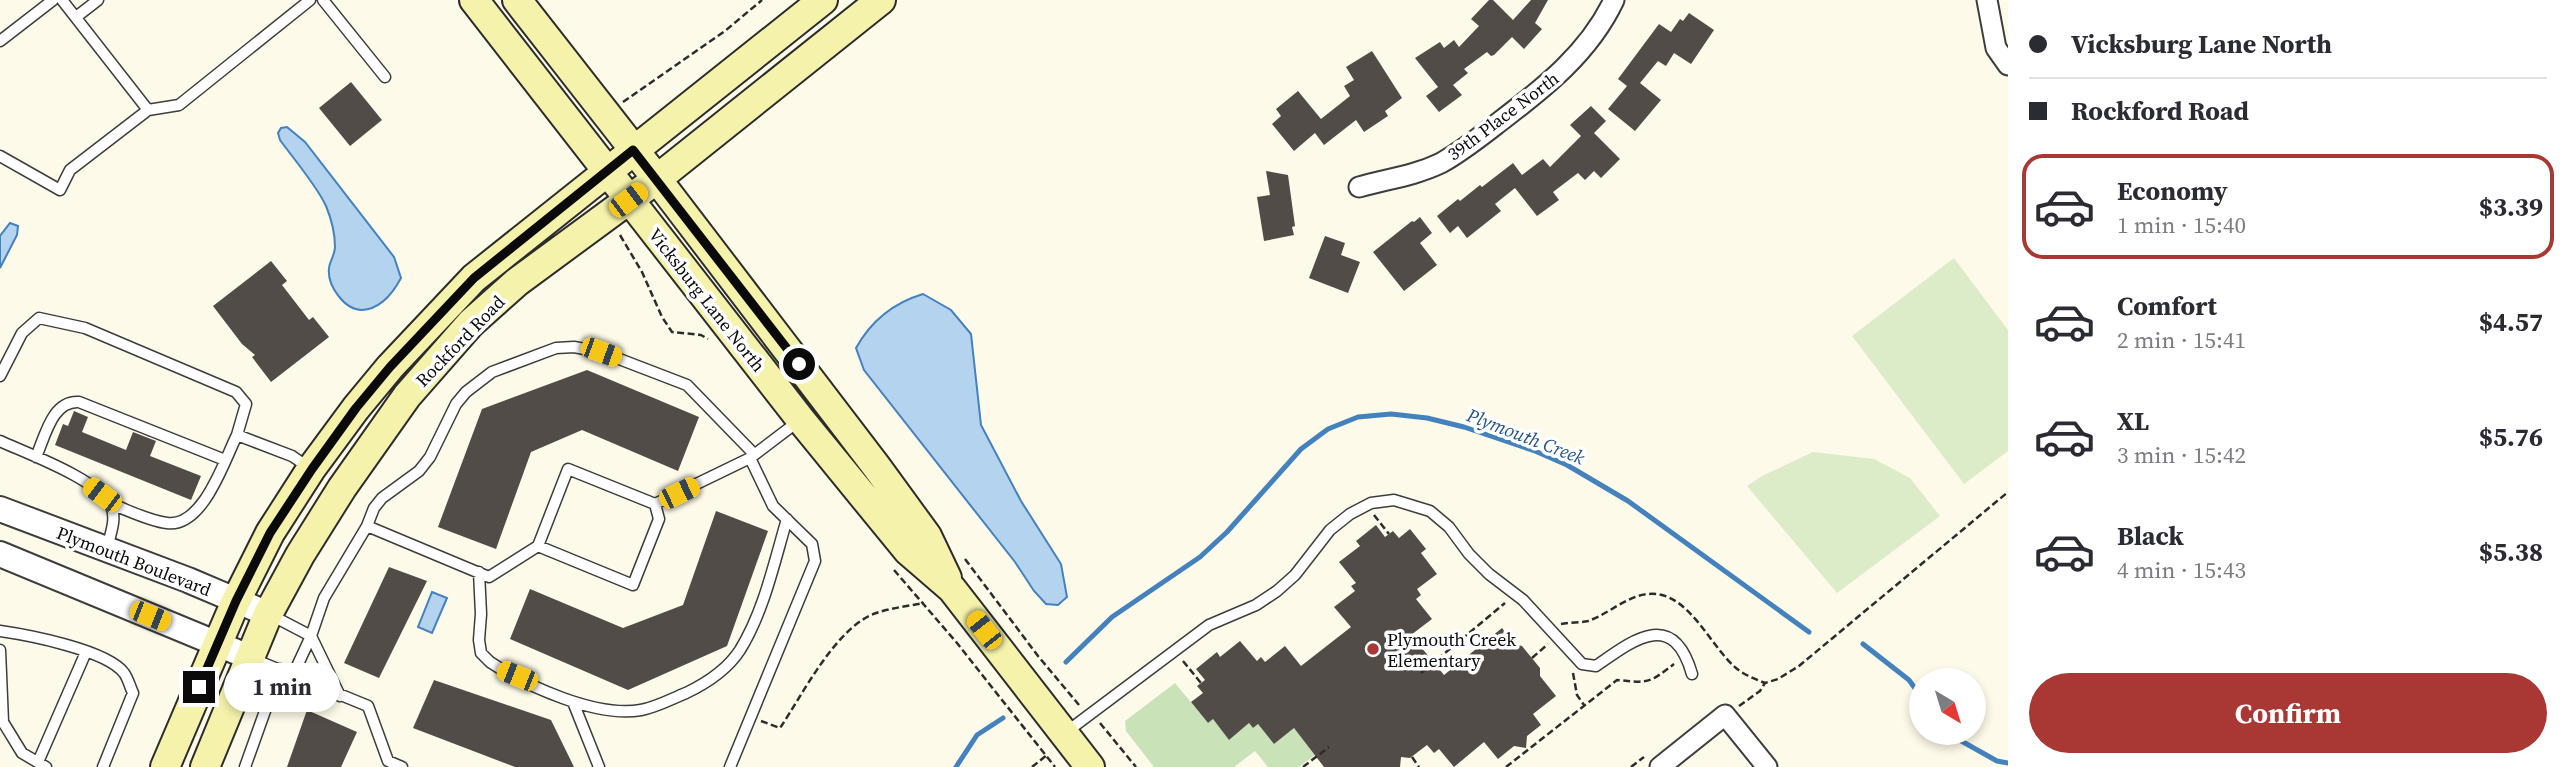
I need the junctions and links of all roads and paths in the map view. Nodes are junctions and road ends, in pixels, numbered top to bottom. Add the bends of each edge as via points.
1 (53, 0) edge
2 (62, 0) edge
3 (98, 0) edge
4 (310, 0) edge
5 (323, 0) edge
6 (474, 0) edge
7 (517, 0) edge
8 (762, 0) edge
9 (823, 0) edge
10 (881, 0) edge
11 (1614, 0) edge
12 (1987, 0) edge
13 (76, 17) junction
14 (0, 41) edge
15 (2008, 65) edge
16 (385, 77) dead end
17 (622, 102) dead end
18 (148, 110) junction
19 (633, 150) junction
20 (0, 156) edge
21 (606, 171) junction
22 (657, 178) junction
23 (1359, 187) dead end
24 (628, 200) junction
25 (0, 376) edge
26 (801, 420) junction
27 (237, 435) junction
28 (0, 441) edge
29 (752, 456) junction
30 (36, 457) junction
31 (225, 460) junction
32 (312, 469) junction
33 (2008, 492) edge
34 (111, 504) junction
35 (655, 504) junction
36 (0, 509) edge
37 (787, 519) junction
38 (367, 526) junction
39 (538, 546) junction
40 (107, 549) junction
41 (0, 554) edge
42 (479, 572) junction
43 (952, 589) junction
44 (1507, 600) dead end
45 (236, 601) junction
46 (923, 603) dead end
47 (268, 614) junction
48 (1550, 628) junction
49 (0, 631) edge
50 (311, 636) junction
51 (1557, 637) junction
52 (218, 643) junction
53 (0, 650) edge
54 (1175, 651) junction
55 (86, 652) junction
56 (1685, 655) junction
57 (249, 657) junction
58 (1532, 657) dead end
59 (280, 670) junction
60 (1421, 673) dead end
61 (1692, 674) dead end
62 (293, 675) junction
63 (1201, 683) dead end
64 (1765, 683) junction
65 (340, 696) junction
66 (573, 702) junction
67 (1725, 715) junction
68 (750, 717) junction
69 (1055, 744) junction
70 (1329, 747) dead end
71 (1412, 757) dead end
72 (386, 764) edge
73 (42, 765) edge
74 (103, 767) edge
75 (165, 767) edge
76 (205, 767) edge
77 (245, 767) edge
78 (402, 767) edge
79 (599, 767) edge
80 (730, 767) edge
81 (1032, 767) edge
82 (1090, 767) edge
83 (1303, 767) edge
84 (1419, 767) edge
85 (1506, 767) edge
86 (1660, 767) edge
87 (1767, 767) edge

1 - 14 lane
2 - 13 lane
3 - 13 lane
4 - 18 lane via 179,105
5 - 16 lane
6 - 21 main road, Vicksburg Lane North
7 - 19 main road, Vicksburg Lane North
8 - 17 path
9 - 19 main road, Rockford Road
10 - 22 main road, Rockford Road
11 - 23 street, 39th Place North via 1590,41 1565,69 1475,140 1442,162 1405,177
12 - 15 street via 1996,48
13 - 18 lane
18 - 20 lane via 70,170 60,190
19 - 21 main road, Rockford Road
19 - 22 main road, Vicksburg Lane North
21 - 24 main road, Vicksburg Lane North
21 - 32 main road, Rockford Road via 474,278 390,367
22 - 24 main road, Rockford Road
22 - 43 main road, Vicksburg Lane North via 928,536
24 - 26 main road, Vicksburg Lane North
24 - 47 main road, Rockford Road via 517,282 471,323 407,396 342,488
25 - 27 lane via 22,333 39,318 85,328 236,392 246,404
26 - 29 lane
26 - 43 main road, Vicksburg Lane North via 908,551
27 - 31 lane
27 - 32 lane via 292,456
28 - 30 lane
29 - 35 lane
29 - 37 lane via 773,506
29 - 38 lane via 687,386 601,352 556,348 492,372 466,392 430,457 419,471 382,498
30 - 31 lane via 57,411 79,402
30 - 34 lane via 88,483
31 - 34 lane via 202,507 180,523
32 - 45 main road, Rockford Road via 270,533
33 - 64 path via 1799,666
34 - 40 lane via 113,527
35 - 39 lane via 568,469
35 - 39 lane via 659,519 633,585
36 - 40 street, Plymouth Boulevard
37 - 66 lane via 758,612 727,667 695,688 640,710
37 - 68 lane via 812,544 814,561
38 - 42 lane
38 - 50 lane via 324,598
39 - 42 lane via 489,577
40 - 45 street, Plymouth Boulevard
41 - 52 street
42 - 66 lane via 481,653 503,671
43 - 69 main road, Vicksburg Lane North
44 - 60 path
45 - 47 street, Plymouth Boulevard
45 - 52 main road, Rockford Road
46 - 68 path via 876,613 857,623 830,652 780,728
47 - 50 lane
47 - 57 main road, Rockford Road
48 - 51 lane
48 - 54 lane via 1489,574 1440,519 1394,500 1371,503 1350,514 1330,530 1278,591 1209,625
48 - 64 path via 1587,621 1631,598 1662,594 1677,600 1737,670
49 - 55 lane
50 - 62 lane
50 - 65 lane
51 - 56 lane via 1582,664 1596,666 1634,639 1650,635 1665,636
51 - 58 path
52 - 57 street
52 - 75 main road, Rockford Road
53 - 73 lane via 3,722 22,753
54 - 63 path
54 - 69 lane
55 - 73 lane
55 - 74 lane via 123,672 132,693
56 - 61 lane
56 - 85 path via 1653,681 1616,680
57 - 59 lane
57 - 76 main road, Rockford Road
59 - 62 lane
59 - 77 lane
62 - 65 lane
64 - 67 path
65 - 72 lane via 368,706
66 - 79 lane
67 - 86 street
67 - 87 street
68 - 80 lane
69 - 81 path
69 - 82 main road, Vicksburg Lane North
70 - 83 path
71 - 84 path
72 - 78 lane

